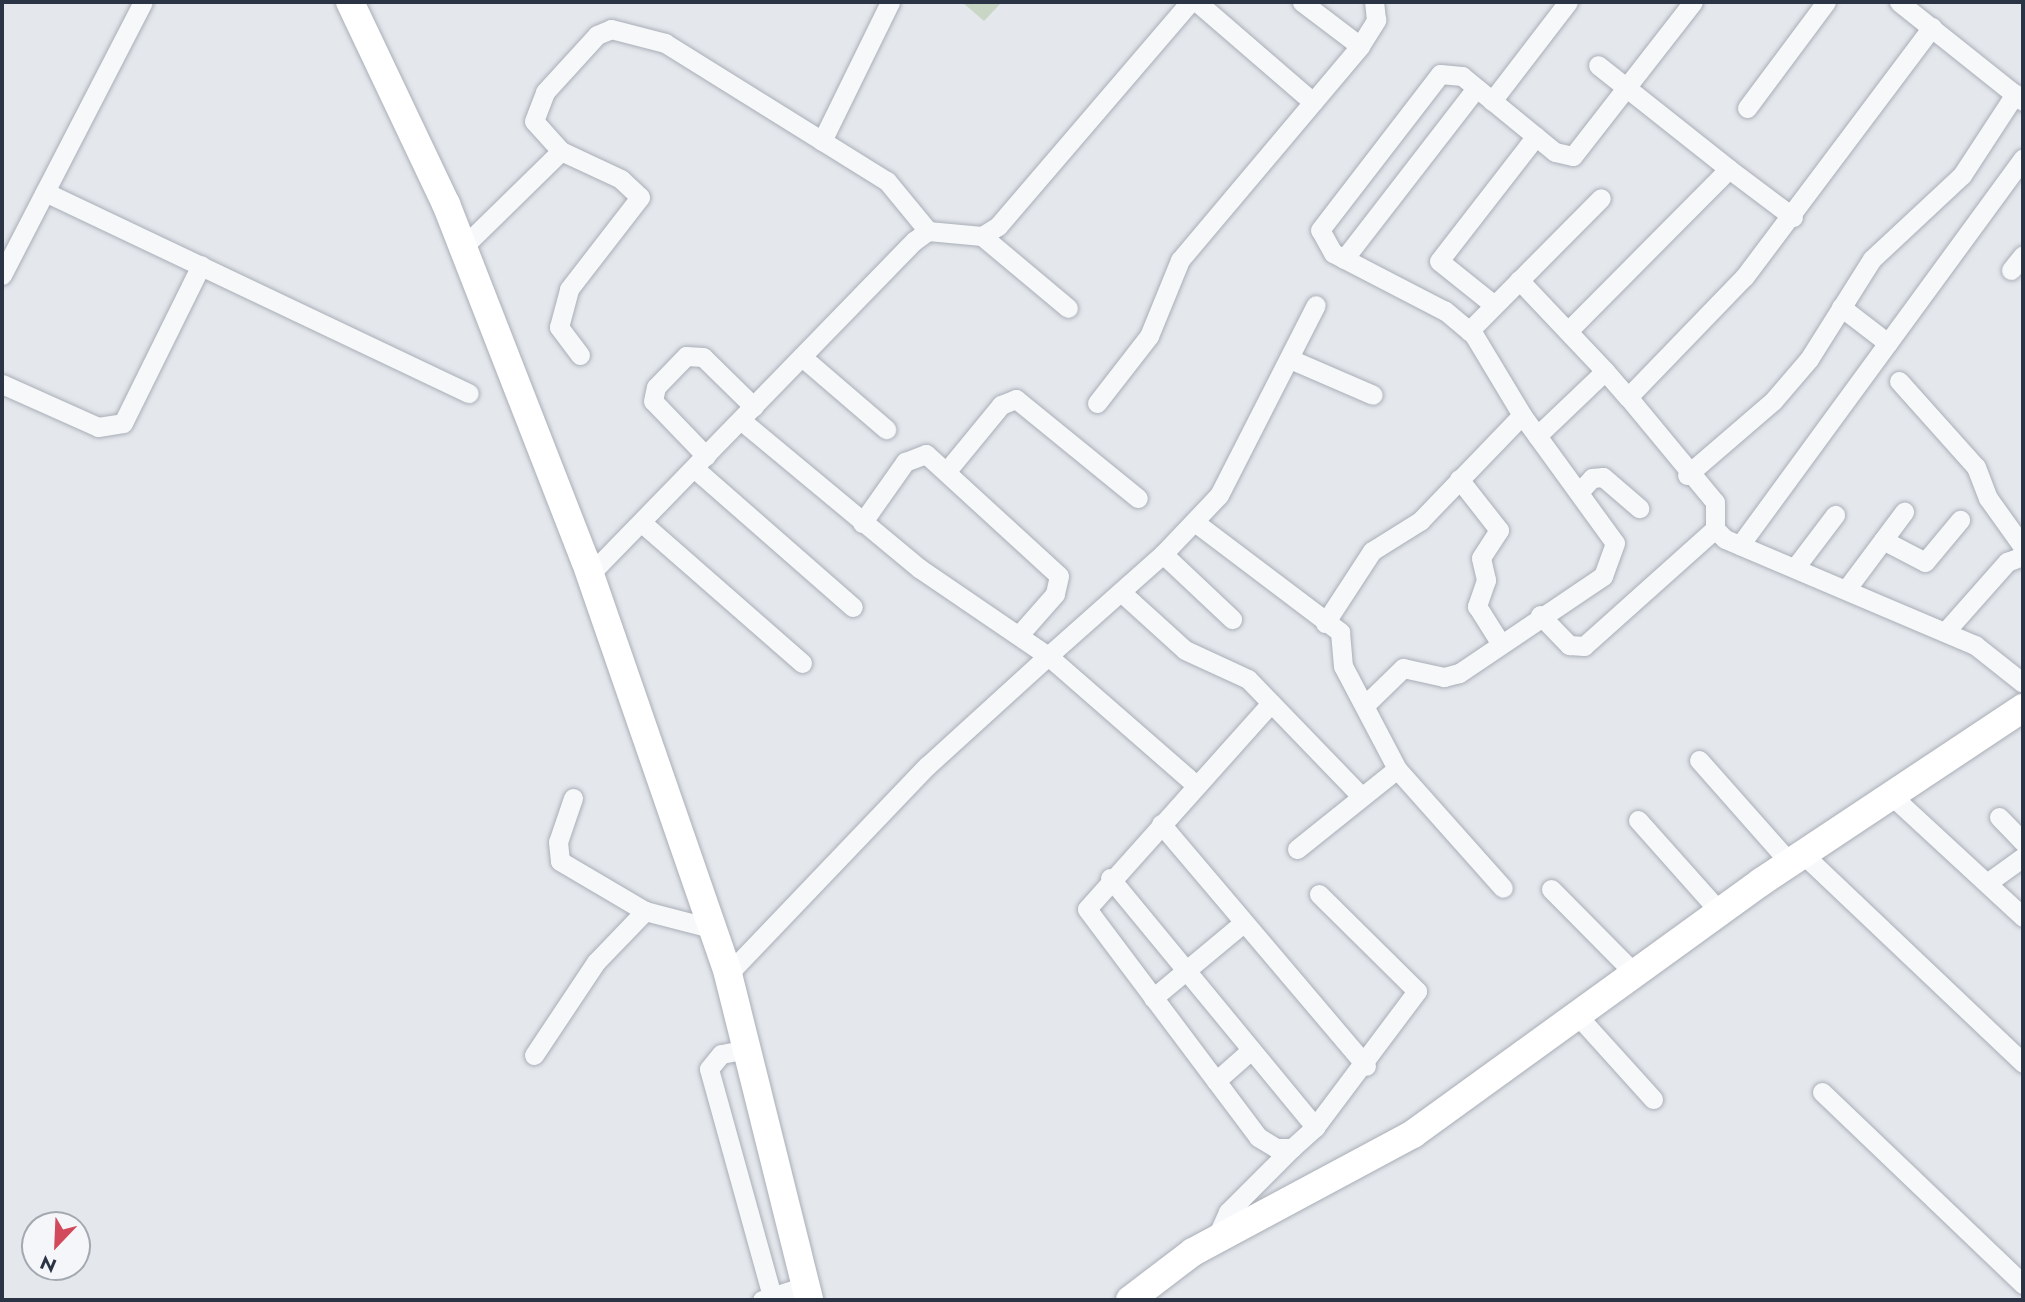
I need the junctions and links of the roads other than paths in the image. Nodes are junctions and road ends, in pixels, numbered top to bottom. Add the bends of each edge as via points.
1 (143, 2) edge
2 (349, 2) edge
3 (890, 2) edge
4 (1190, 2) edge
5 (1197, 2) edge
6 (1302, 2) edge
7 (1374, 2) edge
8 (1567, 2) edge
9 (1693, 2) edge
10 (1826, 2) edge
11 (1899, 2) edge
12 (1932, 27) junction
13 (1360, 46) junction
14 (1598, 65) dead end
15 (1630, 91) junction
16 (1484, 94) junction
17 (2019, 98) edge
18 (1313, 102) junction
19 (1747, 108) dead end
20 (1536, 136) junction
21 (822, 141) junction
22 (561, 151) junction
23 (2023, 158) edge
24 (1729, 169) junction
25 (45, 192) junction
26 (1601, 198) dead end
27 (1793, 217) junction
28 (928, 231) junction
29 (982, 236) junction
30 (463, 247) junction
31 (1344, 259) junction
32 (201, 265) junction
33 (2, 275) edge
34 (1519, 280) junction
35 (1316, 305) dead end
36 (1494, 305) junction
37 (1841, 307) junction
38 (1068, 308) dead end
39 (1571, 328) junction
40 (1469, 331) junction
41 (1888, 343) junction
42 (580, 355) dead end
43 (802, 357) junction
44 (1290, 359) junction
45 (1605, 371) junction
46 (1899, 381) dead end
47 (2, 384) edge
48 (469, 393) dead end
49 (1373, 395) dead end
50 (1628, 397) junction
51 (1097, 403) dead end
52 (747, 414) junction
53 (1522, 415) junction
54 (886, 429) dead end
55 (1537, 436) junction
56 (700, 462) junction
57 (946, 472) junction
58 (1687, 475) junction
59 (1459, 479) junction
60 (1579, 492) junction
61 (1138, 498) dead end
62 (1639, 508) dead end
63 (1904, 512) dead end
64 (1835, 515) dead end
65 (1960, 520) dead end
66 (641, 522) junction
67 (862, 523) junction
68 (1196, 523) junction
69 (1715, 529) junction
70 (1883, 540) junction
71 (1740, 545) junction
72 (2023, 547) edge
73 (1163, 554) junction
74 (2023, 556) edge
75 (1797, 565) junction
76 (590, 574) junction
77 (1848, 587) junction
78 (1121, 592) junction
79 (853, 607) dead end
80 (1540, 615) junction
81 (1232, 619) dead end
82 (1325, 623) junction
83 (1945, 632) junction
84 (1019, 635) junction
85 (1499, 641) junction
86 (1048, 656) junction
87 (802, 663) dead end
88 (2023, 683) edge
89 (1270, 703) junction
90 (1365, 705) junction
91 (2023, 708) edge
92 (1699, 760) dead end
93 (1397, 769) junction
94 (1196, 785) junction
95 (1361, 796) junction
96 (1892, 796) junction
97 (573, 798) dead end
98 (1999, 817) dead end
99 (1638, 820) dead end
100 (1161, 824) junction
101 (2023, 842) edge
102 (1297, 849) dead end
103 (2023, 857) edge
104 (1797, 860) junction
105 (1110, 878) junction
106 (1987, 883) junction
107 (1503, 888) dead end
108 (1551, 889) dead end
109 (1319, 894) dead end
110 (645, 911) junction
111 (1720, 912) junction
112 (2023, 917) edge
113 (1243, 923) junction
114 (714, 929) junction
115 (1186, 970) junction
116 (728, 974) junction
117 (1635, 974) junction
118 (1153, 998) junction
119 (1578, 1016) junction
120 (747, 1049) junction
121 (1251, 1049) junction
122 (534, 1055) dead end
123 (2023, 1063) edge
124 (1366, 1066) junction
125 (1216, 1081) junction
126 (1822, 1092) dead end
127 (1653, 1099) dead end
128 (1315, 1127) junction
129 (1292, 1148) junction
130 (1215, 1241) junction
131 (2023, 1284) edge
132 (807, 1293) edge
133 (769, 1299) edge
134 (1130, 1300) edge

1 - 25 street
2 - 30 main road
3 - 21 street
4 - 29 street via 1010,212
5 - 18 street
6 - 13 street
7 - 13 street via 1376,20
8 - 16 street
9 - 15 street
10 - 19 street
11 - 12 street
12 - 17 street
12 - 27 street
13 - 18 street
14 - 15 street
15 - 20 street via 1579,154 1565,156
15 - 24 street
16 - 20 street
16 - 31 street
16 - 31 street via 1454,73 1440,74 1347,188 1320,230 1323,245
17 - 37 street via 1962,175 1872,259
18 - 51 street via 1180,260 1140,352
20 - 36 street via 1439,261
21 - 22 street via 665,43 611,29 597,35 536,107 538,130
21 - 28 street via 887,181
22 - 30 street
22 - 42 street via 621,179 640,197 569,289 559,327
23 - 41 street
24 - 27 street
24 - 39 street
25 - 32 street
25 - 33 street
26 - 34 street
27 - 50 street
28 - 29 street
28 - 43 street
29 - 38 street
30 - 76 main road
31 - 40 street
32 - 47 street via 123,423 99,428
32 - 48 street
34 - 36 street
34 - 39 street
35 - 44 street
36 - 40 street
37 - 41 street
37 - 58 street via 1773,401
39 - 45 street
40 - 53 street
41 - 71 street
43 - 52 street
43 - 54 street
44 - 49 street
44 - 68 street via 1219,495
45 - 50 street
45 - 55 street
46 - 72 street via 1976,467 1987,498
50 - 58 street
52 - 56 street
52 - 56 street via 703,358 686,356 656,387 653,401
52 - 67 street
53 - 55 street
53 - 59 street via 1480,465
55 - 60 street
56 - 66 street
56 - 79 street
57 - 61 street via 1001,405 1016,400
57 - 67 street via 926,454 912,455
57 - 84 street via 1059,576 1055,594
58 - 69 street via 1715,502
59 - 82 street via 1420,521 1372,551
59 - 85 street via 1499,530 1481,558 1486,580 1477,606
60 - 62 street via 1592,478 1603,477
60 - 80 street via 1609,532 1615,555 1602,576
63 - 70 street
64 - 75 street
65 - 70 street via 1925,562
66 - 76 street
66 - 87 street
67 - 84 street
68 - 73 street
68 - 82 street
69 - 71 street
69 - 80 street via 1584,646 1569,645
70 - 77 street
71 - 75 street
73 - 78 street
73 - 81 street
74 - 83 street via 2007,562
75 - 77 street
76 - 114 main road
77 - 83 street
78 - 86 street
78 - 89 street via 1185,650 1239,672
80 - 85 street
82 - 90 street via 1343,639 1343,666
83 - 88 street via 2000,661
84 - 86 street
85 - 90 street via 1452,677 1403,668
86 - 94 street
86 - 116 street via 928,766
89 - 94 street
89 - 95 street
90 - 93 street
91 - 96 main road
92 - 104 street
93 - 95 street
93 - 107 street
94 - 100 street
95 - 102 street
96 - 104 main road
96 - 106 street
97 - 110 street via 558,842 561,861
98 - 101 street
99 - 111 street
100 - 105 street
100 - 113 street
103 - 106 street
104 - 111 main road
104 - 123 street
105 - 115 street
105 - 118 street via 1087,909
106 - 112 street
108 - 117 street
109 - 124 street via 1417,991
110 - 114 street
110 - 122 street via 577,986
111 - 117 main road
113 - 115 street
113 - 124 street
114 - 116 main road
115 - 118 street
115 - 121 street
116 - 120 main road
117 - 119 main road
118 - 125 street
119 - 127 street
119 - 130 main road via 1357,1169
120 - 132 main road
120 - 133 street via 721,1054 709,1069
121 - 125 street
121 - 128 street
124 - 128 street
125 - 129 street via 1266,1144
126 - 131 street
128 - 129 street
129 - 130 street via 1228,1212
130 - 134 main road
132 - 133 street

